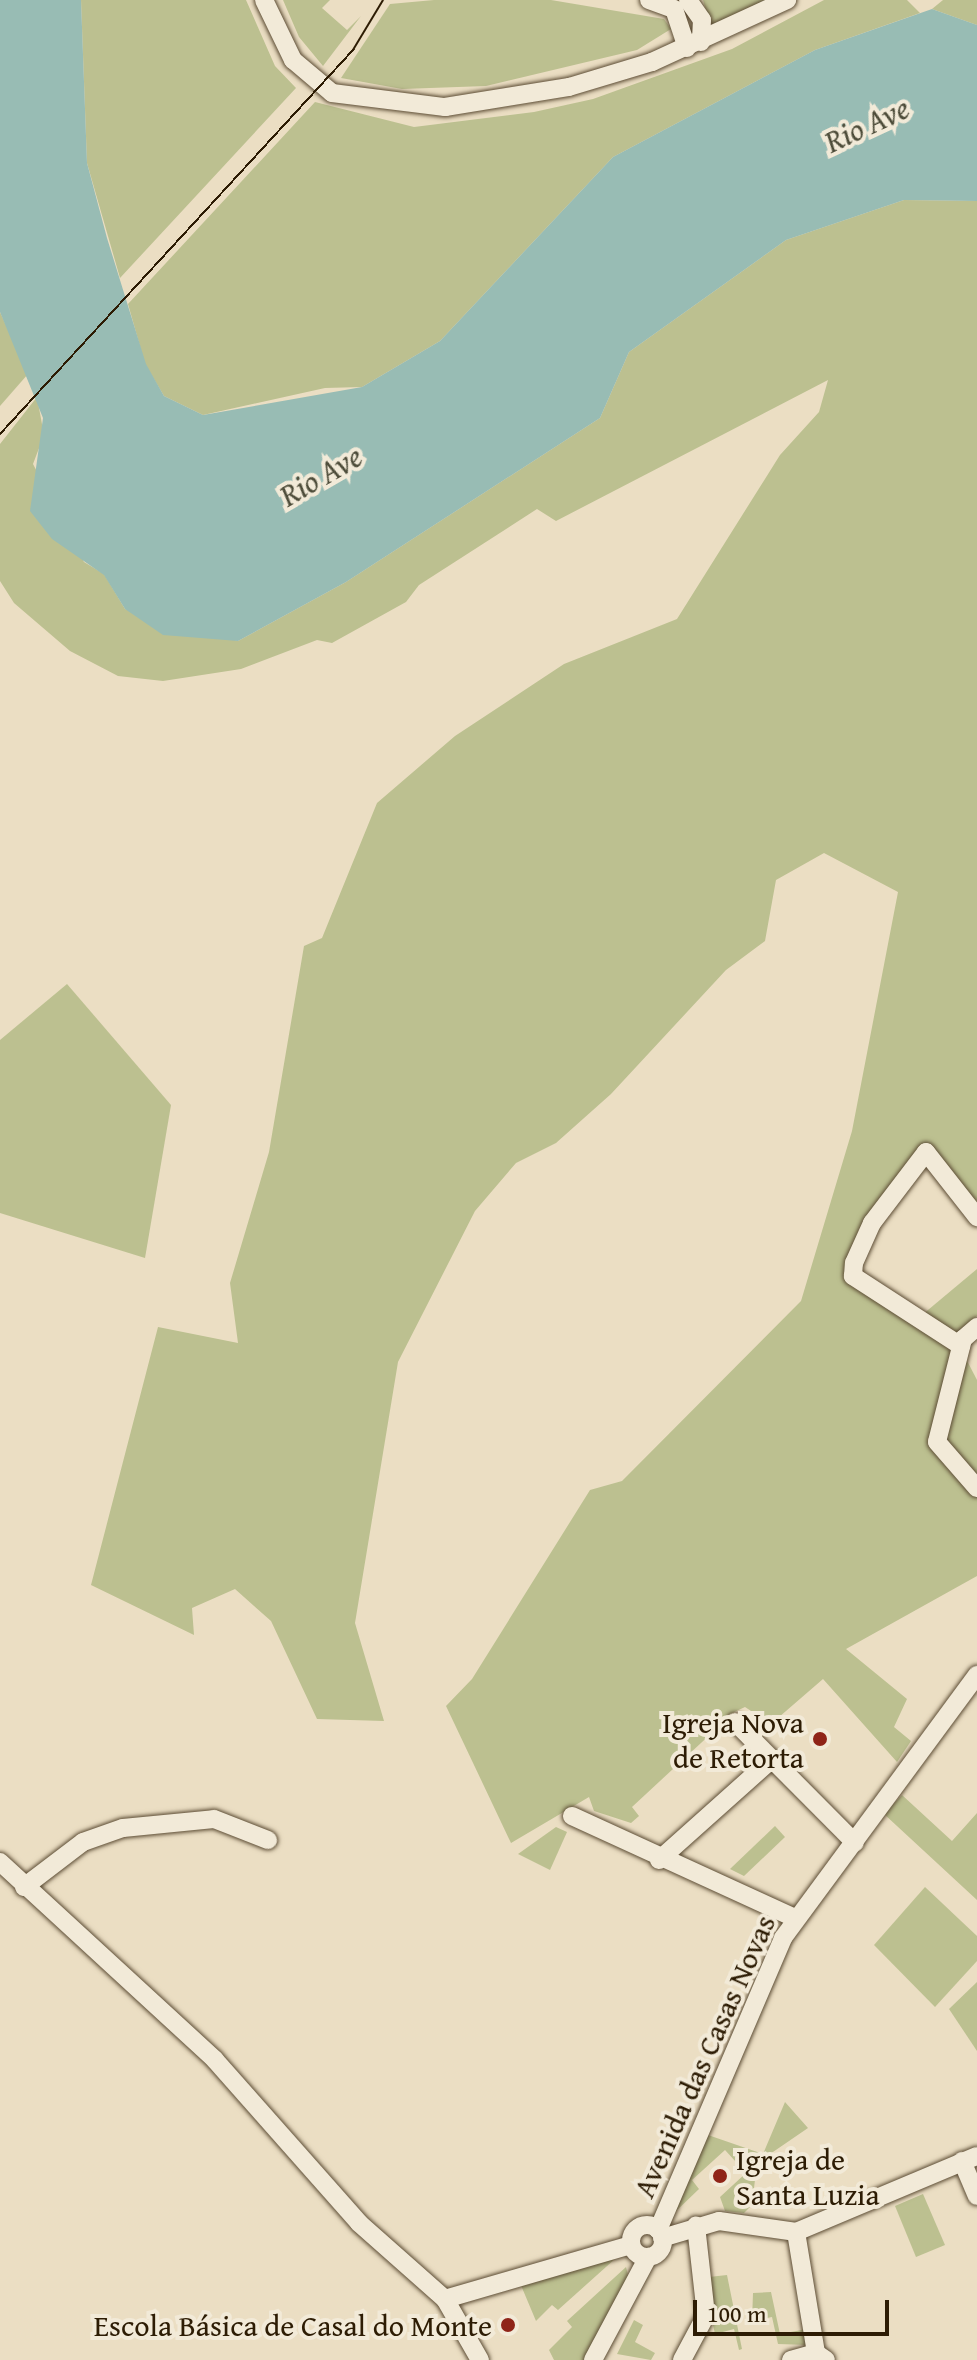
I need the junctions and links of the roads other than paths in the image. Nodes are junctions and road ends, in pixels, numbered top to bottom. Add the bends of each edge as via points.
1 (264, 0) edge
2 (649, 0) edge
3 (688, 0) edge
4 (787, 0) edge
5 (694, 45) junction
6 (977, 1217) edge
7 (977, 1327) edge
8 (961, 1346) junction
9 (977, 1488) edge
10 (977, 1675) edge
11 (735, 1722) dead end
12 (772, 1759) junction
13 (572, 1816) dead end
14 (268, 1840) dead end
15 (855, 1843) junction
16 (659, 1860) junction
17 (0, 1862) edge
18 (24, 1887) junction
19 (795, 1918) junction
20 (970, 2158) edge
21 (977, 2196) edge
22 (696, 2226) junction
23 (796, 2232) junction
24 (660, 2234) junction
25 (631, 2245) junction
26 (648, 2257) junction
27 (445, 2299) junction
28 (821, 2357) edge
29 (480, 2360) edge
30 (593, 2360) edge
31 (682, 2360) edge
32 (791, 2360) edge

1 - 5 street via 293,60 332,93 362,102 500,101
2 - 5 street via 674,9
3 - 5 street via 702,20
4 - 5 street
6 - 8 street via 926,1152 872,1223 854,1263 853,1276
7 - 8 street
8 - 9 street via 937,1442
10 - 15 street, Avenida das Casas Novas
11 - 12 street
12 - 15 street
12 - 16 street
13 - 16 street
14 - 18 street via 214,1819 123,1828 83,1842
15 - 19 street, Avenida das Casas Novas
16 - 19 street
17 - 18 street
18 - 27 street via 215,2060 359,2223
19 - 24 street, Avenida das Casas Novas
20 - 21 street
20 - 23 street
22 - 23 street via 734,2221
22 - 24 street
22 - 31 street via 706,2315
23 - 28 street
24 - 25 street via 639,2227
24 - 26 street, Avenida das Casas Novas
25 - 26 street
25 - 27 street
26 - 30 street, Avenida das Casas Novas
27 - 29 street
28 - 32 street

